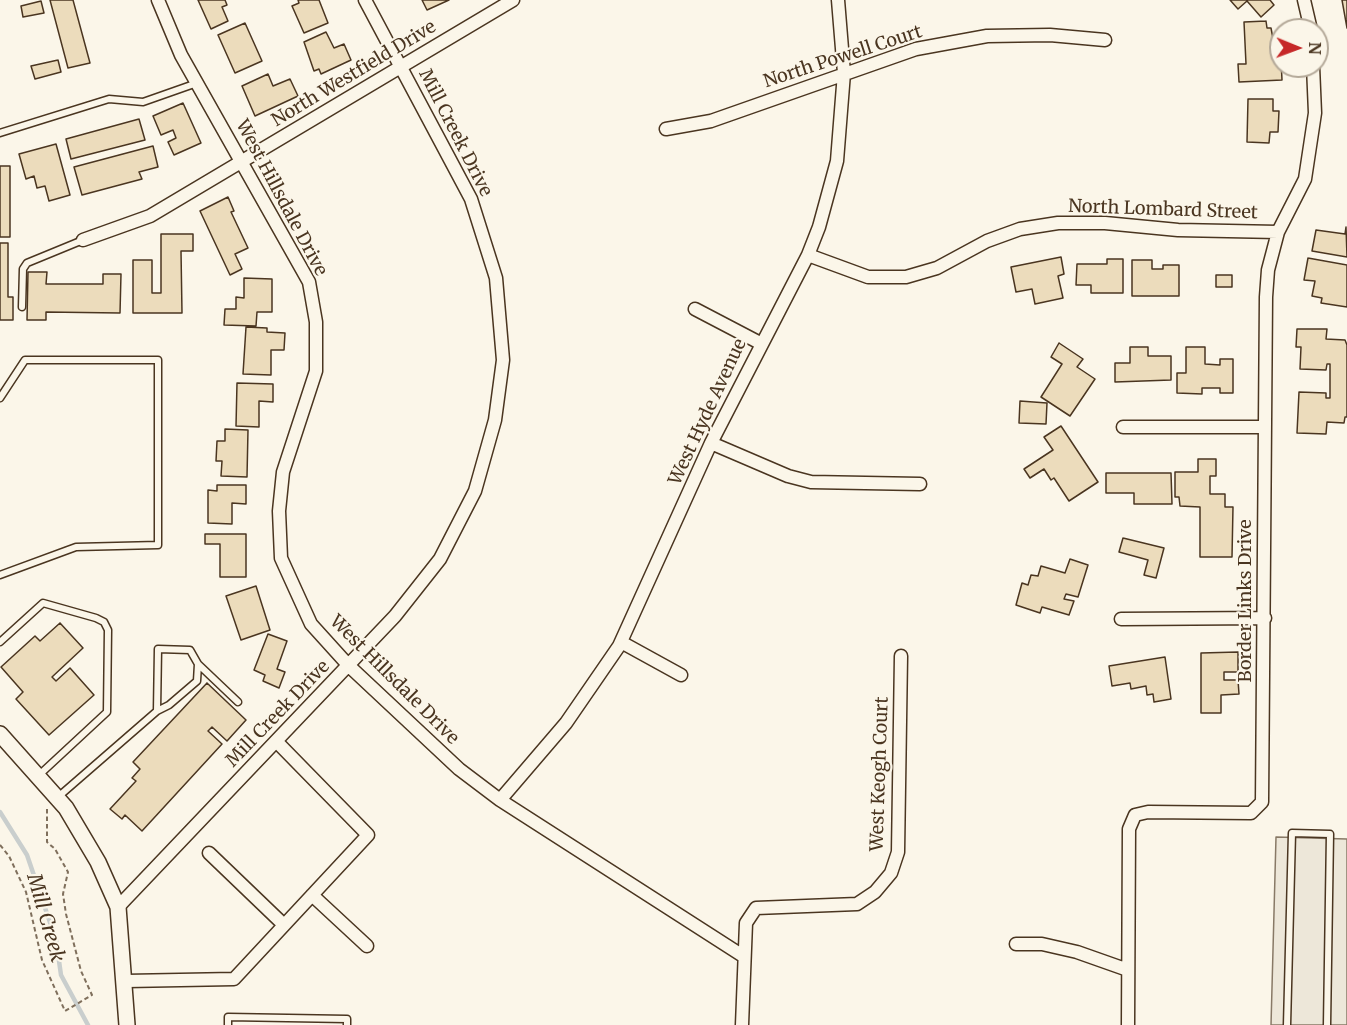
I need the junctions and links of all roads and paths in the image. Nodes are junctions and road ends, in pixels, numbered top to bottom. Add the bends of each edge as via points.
1 (158, 0) edge
2 (365, 0) edge
3 (513, 0) edge
4 (837, 0) edge
5 (1304, 0) edge
6 (1308, 18) edge
7 (1105, 40) dead end
8 (401, 67) junction
9 (844, 73) junction
10 (1314, 78) edge
11 (198, 83) junction
12 (666, 129) dead end
13 (0, 133) edge
14 (243, 161) junction
15 (1278, 232) junction
16 (83, 240) joint
17 (808, 255) junction
18 (22, 307) dead end
19 (695, 309) dead end
20 (760, 343) junction
21 (0, 398) edge
22 (1123, 427) dead end
23 (1265, 427) junction
24 (711, 443) junction
25 (920, 484) dead end
26 (0, 575) edge
27 (1265, 618) junction
28 (1121, 619) dead end
29 (0, 642) edge
30 (621, 642) junction
31 (901, 656) dead end
32 (198, 664) junction
33 (348, 666) junction
34 (681, 675) dead end
35 (238, 702) dead end
36 (157, 711) junction
37 (0, 734) edge
38 (276, 741) junction
39 (38, 776) junction
40 (50, 800) junction
41 (500, 800) junction
42 (0, 845) edge
43 (209, 853) dead end
44 (312, 895) junction
45 (118, 907) junction
46 (284, 926) junction
47 (1016, 944) dead end
48 (367, 946) dead end
49 (743, 956) junction
50 (1128, 970) junction
51 (126, 981) junction
52 (127, 1025) edge
53 (228, 1025) edge
54 (347, 1025) edge
55 (742, 1025) edge
56 (1128, 1025) edge
57 (1287, 1025) edge
58 (1327, 1025) edge

1 - 11 street, West Hillsdale Drive
2 - 8 street, Mill Creek Drive
3 - 8 street, North Westfield Drive
4 - 9 street, West Hyde Avenue
5 - 6 street
7 - 9 street, North Powell Court via 1050,35 987,36 916,49
8 - 14 street, North Westfield Drive
8 - 33 street, Mill Creek Drive via 471,199 496,278 503,360 495,420 475,491 440,559 395,616
9 - 12 street, North Powell Court via 711,121
9 - 17 street, West Hyde Avenue via 837,161
10 - 15 street, Border Links Drive via 1315,113 1305,179
11 - 13 lane via 143,102 110,99
11 - 14 street, West Hillsdale Drive
14 - 16 street, North Westfield Drive via 150,216
14 - 33 street, West Hillsdale Drive via 309,282 316,322 315,371 283,472 279,511 281,558 311,624
15 - 17 street, North Lombard Street via 1058,224 1020,229 987,241 937,268 906,277 868,277
15 - 23 street, Border Links Drive via 1266,297
16 - 18 lane via 27,263 23,269
17 - 20 street, West Hyde Avenue
19 - 20 street
20 - 24 street, West Hyde Avenue
21 - 26 lane via 25,360 158,360 158,545 76,548
22 - 23 street
23 - 27 street, Border Links Drive
24 - 25 street via 811,482
24 - 30 street, West Hyde Avenue
27 - 28 street
27 - 50 street, Border Links Drive via 1262,802 1251,813 1135,815 1129,829
29 - 39 lane via 43,603 96,618 108,630 107,712
30 - 34 street
30 - 41 street, West Hyde Avenue via 566,723
31 - 49 street, West Keogh Court via 898,852 891,873 875,892 857,904 756,908 746,923
32 - 35 lane
32 - 36 lane via 197,681
32 - 36 lane via 190,650 158,649
33 - 38 street, Mill Creek Drive
33 - 41 street, West Hillsdale Drive via 459,770
36 - 40 lane
37 - 39 street
38 - 44 street via 368,835
38 - 45 street, Mill Creek Drive
39 - 40 street
40 - 42 path via 47,842 68,872 63,894 66,914 81,971 92,995 65,1011 49,979 26,892
40 - 45 street via 98,862
41 - 49 street, West Hillsdale Drive
43 - 46 street
44 - 46 street
44 - 48 street
45 - 51 street
46 - 51 street via 234,979
47 - 50 street via 1042,944 1077,952
49 - 55 street
50 - 56 street, Border Links Drive
51 - 52 street
53 - 54 lane via 228,1017 347,1019
57 - 58 lane via 1292,833 1330,834

